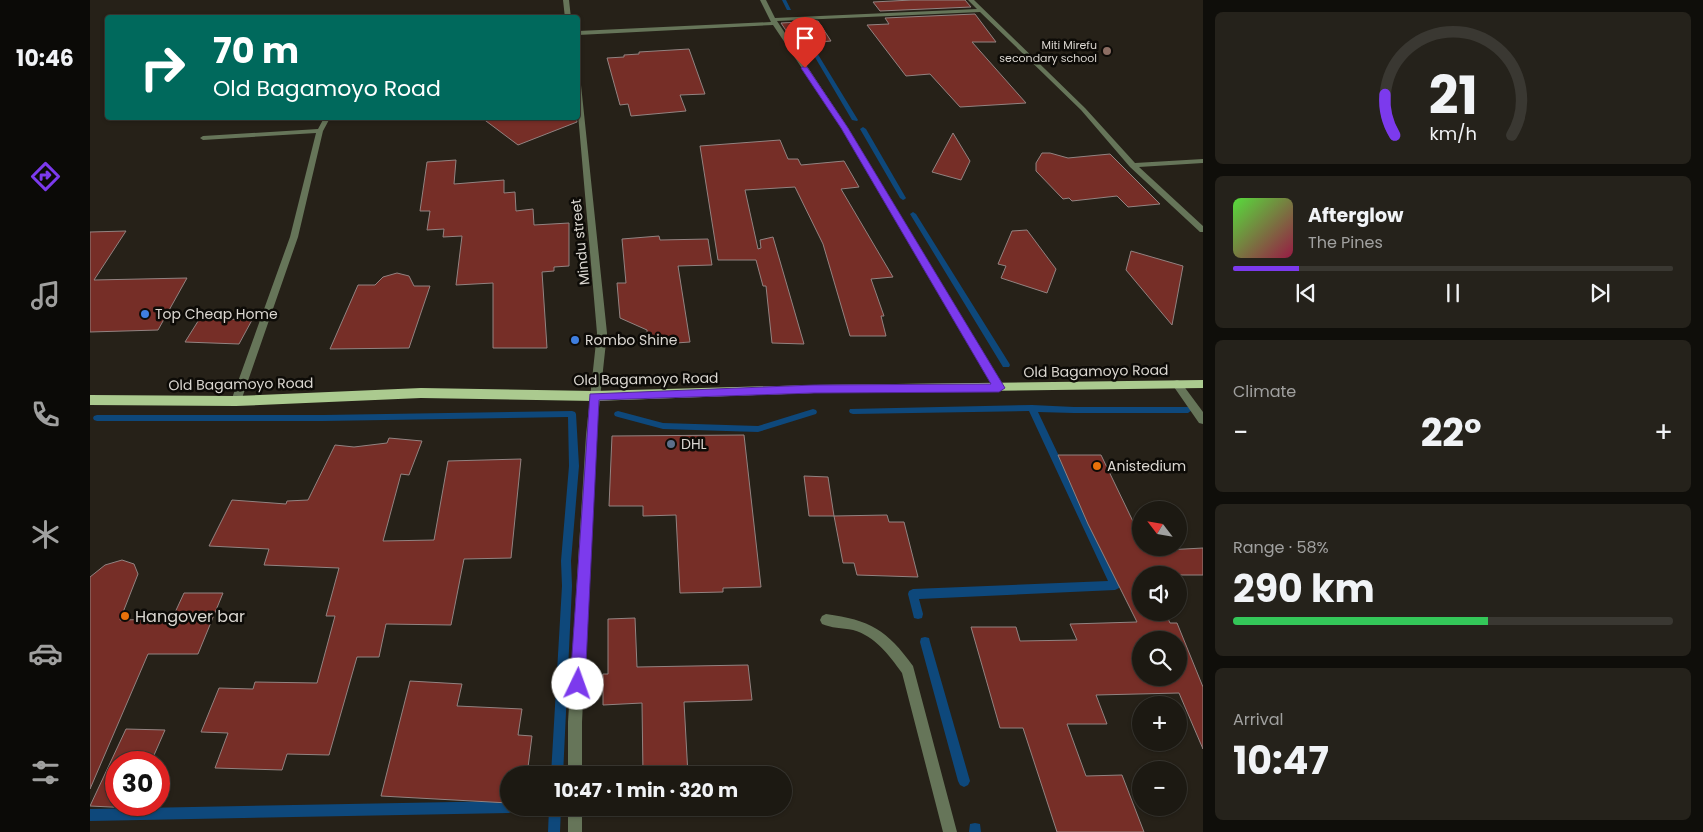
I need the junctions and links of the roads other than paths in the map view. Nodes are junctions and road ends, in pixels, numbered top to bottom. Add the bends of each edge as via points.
1 (566, 0) edge
2 (763, 0) edge
3 (971, 0) edge
4 (983, 10) junction
5 (568, 15) edge
6 (774, 22) junction
7 (580, 33) edge
8 (580, 106) edge
9 (325, 120) edge
10 (320, 130) junction
11 (203, 138) dead end
12 (1203, 161) edge
13 (1133, 165) junction
14 (1203, 230) edge
15 (1177, 384) junction
16 (1203, 384) edge
17 (999, 388) junction
18 (594, 396) junction
19 (90, 400) edge
20 (236, 401) junction
21 (1203, 420) edge
22 (826, 620) dead end
23 (575, 766) edge
24 (575, 816) edge
25 (575, 832) edge
26 (950, 832) edge

1 - 5 street
2 - 6 street
3 - 4 street
4 - 6 street
4 - 13 street via 1083,109
6 - 7 street
6 - 17 street via 845,128
8 - 18 street, Mindu street via 602,332
9 - 10 street
10 - 11 street
10 - 20 street via 294,237
12 - 13 street
13 - 14 street
15 - 16 main road, Old Bagamoyo Road
15 - 17 main road, Old Bagamoyo Road
15 - 21 street
17 - 18 main road, Old Bagamoyo Road via 814,389
18 - 20 main road, Old Bagamoyo Road via 421,393
18 - 23 street, Mindu street
19 - 20 main road, Old Bagamoyo Road
22 - 26 street via 850,622 873,631 893,648 908,670
24 - 25 street

